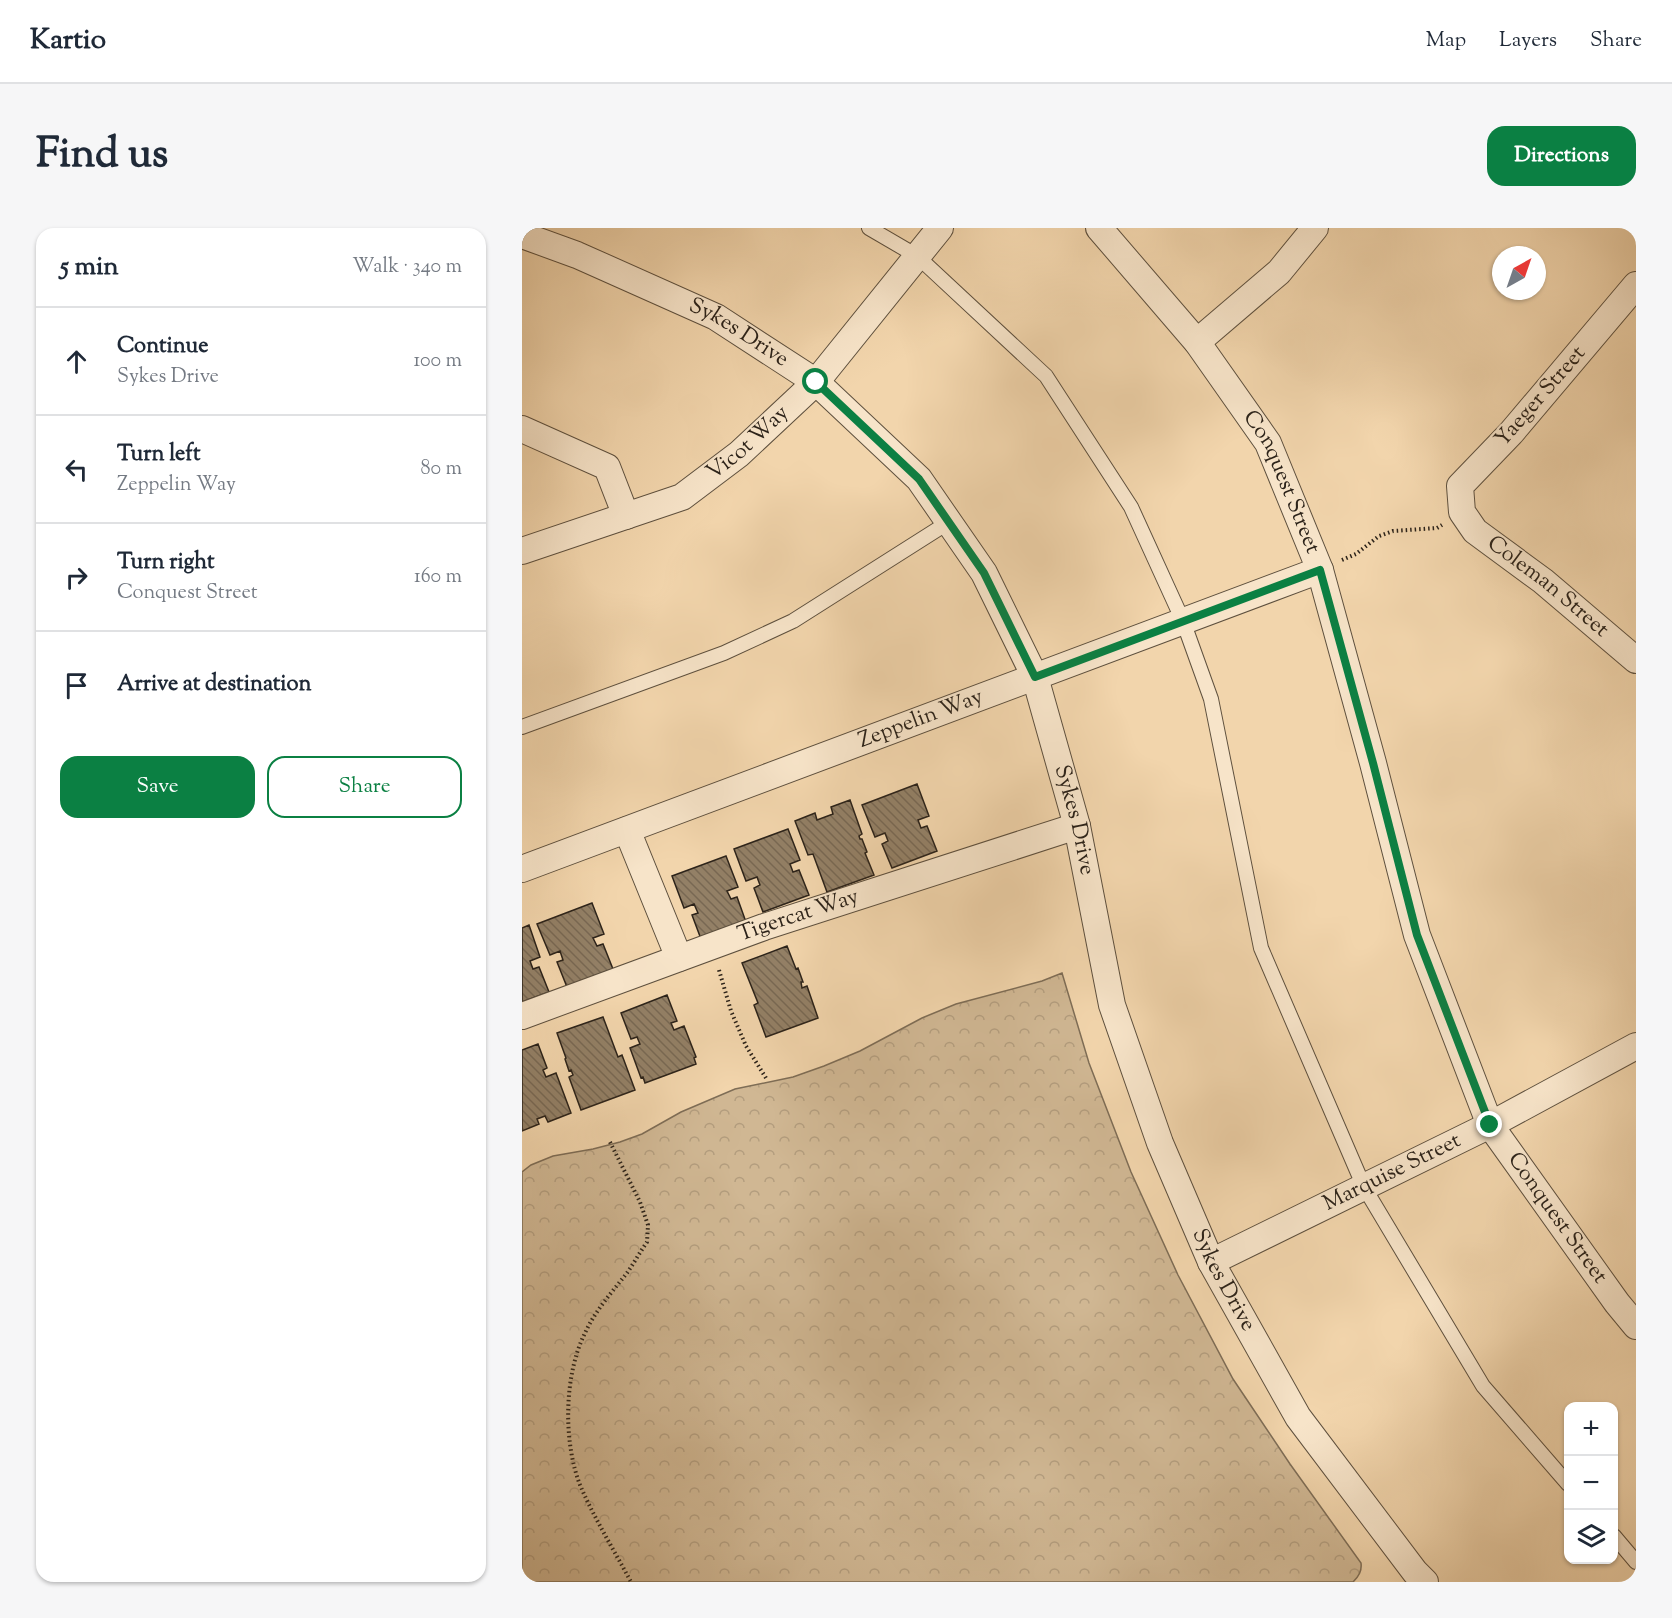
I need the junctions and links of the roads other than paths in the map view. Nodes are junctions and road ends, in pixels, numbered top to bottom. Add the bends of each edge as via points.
1 (869, 228) edge
2 (940, 228) edge
3 (1099, 228) edge
4 (1316, 228) edge
5 (522, 235) edge
6 (916, 256) junction
7 (1636, 286) edge
8 (1197, 342) junction
9 (816, 382) junction
10 (522, 429) edge
11 (1462, 512) joint
12 (626, 516) junction
13 (949, 522) junction
14 (522, 551) edge
15 (1320, 570) junction
16 (1183, 621) junction
17 (1636, 660) edge
18 (1035, 677) junction
19 (522, 727) edge
20 (1077, 826) junction
21 (627, 830) junction
22 (522, 869) edge
23 (680, 958) junction
24 (522, 1016) edge
25 (1636, 1046) edge
26 (1490, 1125) junction
27 (1364, 1187) junction
28 (1211, 1262) junction
29 (1636, 1326) edge
30 (1564, 1478) edge
31 (1618, 1541) edge
32 (1636, 1562) edge
33 (1414, 1579) edge

1 - 6 lane
2 - 6 street, Vicot Way
3 - 8 street, Conquest Street
4 - 8 street via 1279,272
5 - 9 street, Sykes Drive via 578,255 716,317
6 - 9 street, Vicot Way
6 - 16 lane via 1046,376 1131,507
7 - 11 street, Yaeger Street via 1510,434 1460,486
8 - 15 street, Conquest Street via 1268,443
9 - 12 street, Vicot Way via 739,454 682,497
9 - 13 street, Sykes Drive via 919,479
10 - 12 street via 607,467
11 - 17 street, Coleman Street via 1475,531 1544,581
12 - 14 street, Vicot Way
13 - 18 street, Sykes Drive via 984,573
13 - 19 lane via 793,621 724,653
15 - 16 street, Zeppelin Way
15 - 26 street, Conquest Street via 1417,935
16 - 18 street, Zeppelin Way
16 - 27 lane via 1210,699 1261,948
18 - 20 street, Sykes Drive
18 - 21 street, Zeppelin Way
20 - 23 street, Tigercat Way
20 - 28 street, Sykes Drive via 1112,1005 1160,1143
21 - 22 street, Zeppelin Way
21 - 23 street
23 - 24 street, Tigercat Way
25 - 26 street, Marquise Street
26 - 27 street, Marquise Street
26 - 29 street, Conquest Street
27 - 28 street, Marquise Street
27 - 30 lane via 1484,1386
28 - 33 street, Sykes Drive via 1299,1418
31 - 32 lane

